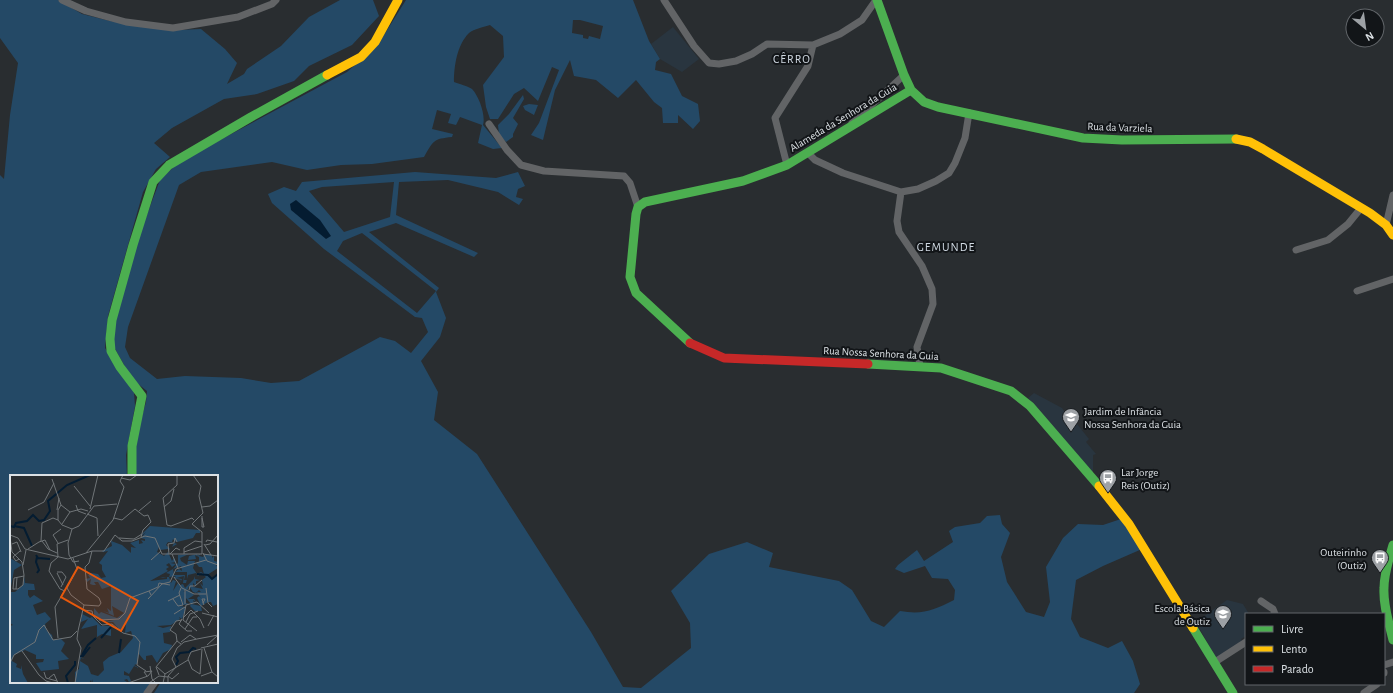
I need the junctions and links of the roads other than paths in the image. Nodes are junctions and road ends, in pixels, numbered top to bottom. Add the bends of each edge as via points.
1 (62, 0) edge
2 (276, 0) edge
3 (398, 0) edge
4 (664, 0) edge
5 (876, 0) edge
6 (813, 45) junction
7 (904, 75) junction
8 (911, 90) junction
9 (969, 113) junction
10 (488, 124) dead end
11 (850, 128) junction
12 (808, 153) junction
13 (787, 165) junction
14 (901, 192) junction
15 (1393, 195) edge
16 (638, 207) junction
17 (1361, 208) junction
18 (1386, 224) junction
19 (1393, 235) edge
20 (1296, 250) dead end
21 (1393, 279) edge
22 (1357, 291) dead end
23 (920, 366) junction
24 (132, 475) edge
25 (1393, 545) edge
26 (1261, 601) dead end
27 (1274, 613) edge
28 (1393, 640) edge
29 (1245, 643) edge
30 (1215, 662) junction
31 (154, 683) edge
32 (1376, 685) edge
33 (147, 693) edge
34 (1233, 693) edge
35 (1364, 693) edge

1 - 2 street via 86,11 126,22 173,28 238,17 272,4
3 - 24 street via 374,42 361,57 169,164 153,182 112,320 110,338 111,351 142,396 132,446
4 - 6 street via 694,46 709,63 736,61 767,44
5 - 6 street via 862,20 840,34
5 - 7 street, Rua da Varziela
6 - 13 street via 808,66 774,118
7 - 8 street, Rua da Varziela
7 - 11 street via 850,124
8 - 9 street, Rua da Varziela via 924,102
8 - 11 street, Alameda da Senhora da Guia
9 - 14 street via 965,138 949,173 918,189
9 - 17 street, Rua da Varziela via 1104,141 1239,139 1264,149
10 - 16 street via 520,165 544,171 624,176 630,183
11 - 12 street, Alameda da Senhora da Guia
12 - 13 street, Alameda da Senhora da Guia
12 - 14 street via 815,160 843,173
13 - 16 street via 743,181 653,200
14 - 23 street via 897,221 899,232 922,266 932,289 933,304 917,347
15 - 18 street
16 - 23 street, Rua Nossa Senhora da Guia via 630,277 636,293 687,342 724,358
17 - 18 street, Rua da Varziela
17 - 20 street via 1348,224 1328,240
18 - 19 street, Rua da Varziela
21 - 22 street
23 - 30 street, Rua Nossa Senhora da Guia via 941,368 1011,391 1030,406 1129,524
25 - 28 street via 1384,593
26 - 27 street
29 - 30 street
30 - 34 street, Rua Nossa Senhora da Guia
31 - 33 street
32 - 35 street

